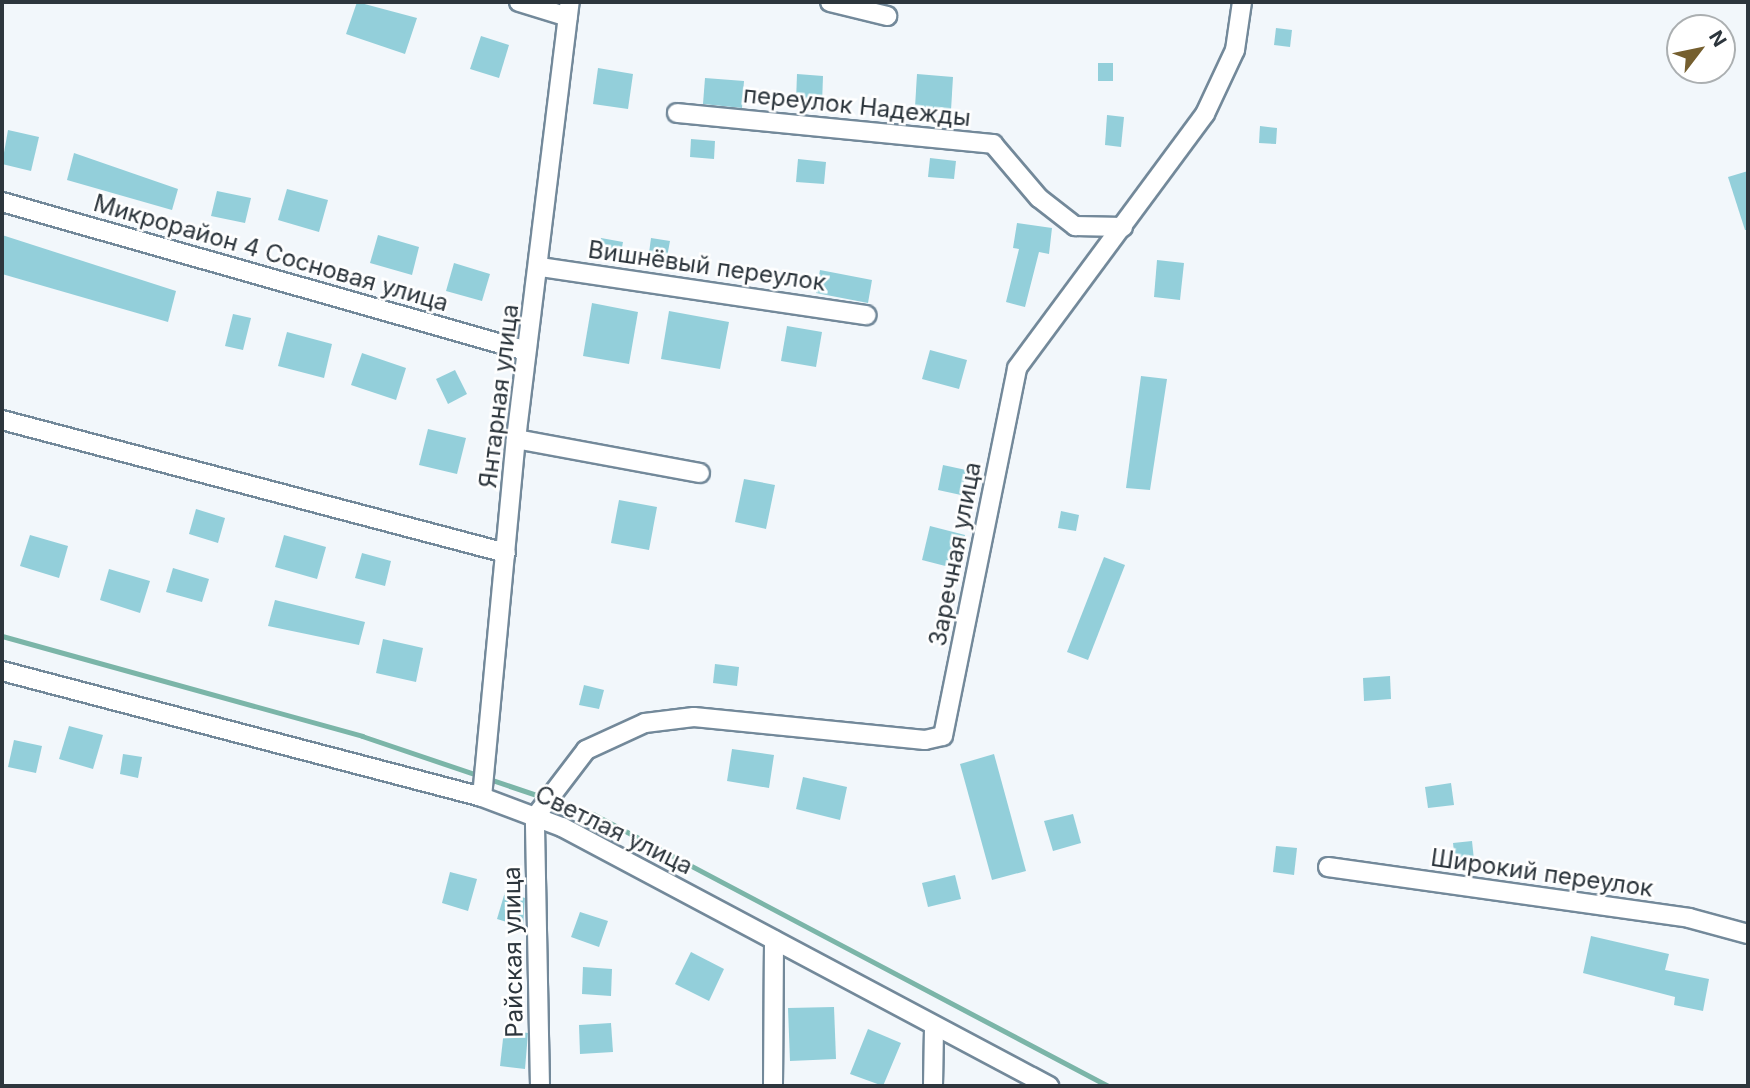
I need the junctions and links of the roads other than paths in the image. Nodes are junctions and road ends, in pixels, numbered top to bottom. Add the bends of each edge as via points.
1 (519, 2) edge
2 (830, 2) edge
3 (1242, 2) edge
4 (569, 9) edge
5 (887, 16) dead end
6 (677, 113) dead end
7 (2, 202) edge
8 (1123, 227) junction
9 (540, 267) junction
10 (866, 315) dead end
11 (526, 351) junction
12 (2, 420) edge
13 (516, 439) junction
14 (700, 473) dead end
15 (506, 553) junction
16 (2, 671) edge
17 (482, 797) junction
18 (535, 817) junction
19 (1328, 867) dead end
20 (1748, 934) edge
21 (775, 940) junction
22 (934, 1026) junction
23 (540, 1086) edge
24 (773, 1086) edge
25 (933, 1086) edge
26 (1049, 1086) edge

1 - 4 street
2 - 5 street
3 - 8 street, Заречная улица via 1235,50 1205,114
4 - 9 street, Янтарная улица
6 - 8 street, переулок Надежды via 993,144 1039,198 1075,226
7 - 11 street, Микрорайон 4 Сосновая улица
8 - 18 street, Заречная улица via 1017,368 943,736 925,740 694,717 645,723 586,750
9 - 10 street, Вишнёвый переулок
9 - 11 street, Янтарная улица
11 - 13 street, Янтарная улица
12 - 15 street
13 - 14 street
13 - 15 street, Янтарная улица
15 - 17 street, Янтарная улица
16 - 17 street, Светлая улица
17 - 18 street, Светлая улица
18 - 21 street, Светлая улица
18 - 23 street, Райская улица
19 - 20 street, Широкий переулок via 1689,918
21 - 22 street, Светлая улица
21 - 24 street
22 - 25 street
22 - 26 street, Светлая улица

